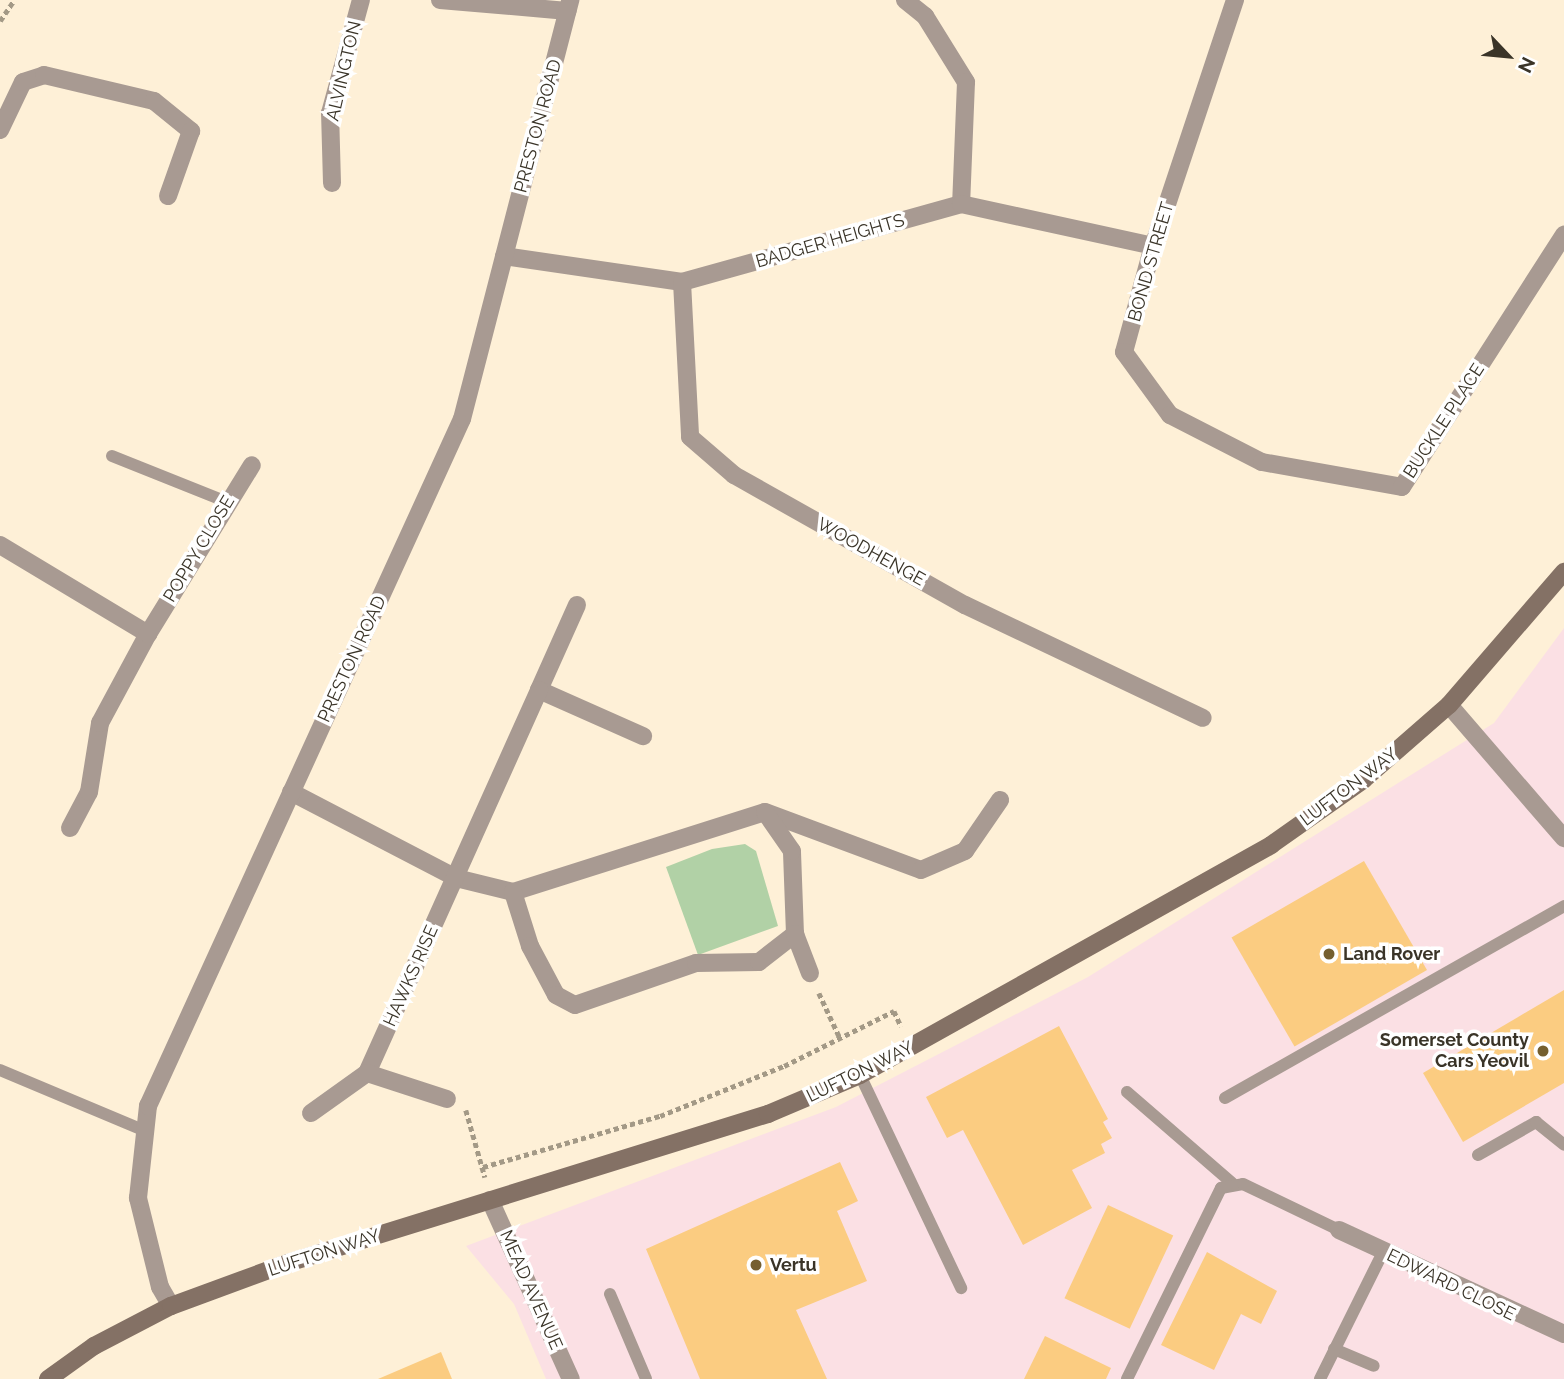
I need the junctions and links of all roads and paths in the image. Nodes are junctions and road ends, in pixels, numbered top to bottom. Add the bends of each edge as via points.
1 (13, 0) edge
2 (361, 0) edge
3 (440, 0) edge
4 (905, 0) edge
5 (1236, 0) edge
6 (569, 6) edge
7 (0, 21) edge
8 (0, 130) edge
9 (332, 183) dead end
10 (168, 196) dead end
11 (961, 204) junction
12 (1564, 235) edge
13 (1153, 246) junction
14 (504, 256) junction
15 (682, 282) junction
16 (112, 456) dead end
17 (1262, 462) joint
18 (252, 465) dead end
19 (227, 502) junction
20 (0, 545) edge
21 (1564, 572) edge
22 (577, 605) dead end
23 (148, 634) junction
24 (539, 690) junction
25 (1449, 705) junction
26 (1203, 718) dead end
27 (643, 736) dead end
28 (291, 792) junction
29 (1000, 800) dead end
30 (765, 812) junction
31 (70, 828) dead end
32 (1564, 838) edge
33 (456, 878) junction
34 (513, 892) junction
35 (1564, 906) edge
36 (794, 934) junction
37 (810, 973) joint
38 (840, 1038) junction
39 (912, 1047) junction
40 (0, 1070) edge
41 (367, 1073) junction
42 (860, 1075) junction
43 (1127, 1092) dead end
44 (1226, 1098) dead end
45 (447, 1099) joint
46 (311, 1113) dead end
47 (145, 1131) junction
48 (1564, 1145) edge
49 (1478, 1154) dead end
50 (483, 1167) junction
51 (1232, 1183) junction
52 (491, 1200) junction
53 (1339, 1230) joint
54 (1383, 1252) junction
55 (961, 1287) dead end
56 (610, 1294) dead end
57 (171, 1306) junction
58 (1564, 1334) edge
59 (1334, 1349) junction
60 (1374, 1366) dead end
61 (48, 1379) edge
62 (571, 1379) edge
63 (646, 1379) edge
64 (1127, 1379) edge
65 (1320, 1379) edge

1 - 7 path
2 - 9 street, ALVINGTON via 330,113
3 - 6 street
4 - 11 street via 925,16 966,82
5 - 13 street, BOND STREET
6 - 14 street, PRESTON ROAD
8 - 10 street via 23,82 44,75 154,101 191,131
11 - 13 street, BADGER HEIGHTS
11 - 15 street, BADGER HEIGHTS
12 - 17 street, BUCKLE PLACE via 1402,487
13 - 17 street, BOND STREET via 1124,352 1170,415
14 - 15 street, BADGER HEIGHTS
14 - 28 street, PRESTON ROAD via 462,419
15 - 26 street, WOODHENGE via 690,438 734,475 965,605
16 - 19 lane
18 - 19 street, POPPY CLOSE
19 - 23 street, POPPY CLOSE
20 - 23 street
21 - 25 street, LUFTON WAY
22 - 24 street, HAWKS RISE
23 - 31 street, POPPY CLOSE via 100,723 89,792
24 - 27 street
24 - 33 street, HAWKS RISE
25 - 32 street
25 - 39 street, LUFTON WAY via 1363,780 1271,845
28 - 33 street
28 - 47 street, PRESTON ROAD via 148,1107
29 - 30 street via 965,851 921,870
30 - 34 street
30 - 36 street via 792,851
33 - 34 street
33 - 41 street, HAWKS RISE
34 - 36 street via 530,946 556,995 575,1005 696,963 758,962
35 - 44 lane
36 - 37 street
37 - 38 path
38 - 39 path via 894,1011
38 - 50 path via 660,1116
39 - 42 street, LUFTON WAY
40 - 47 lane
41 - 45 street
41 - 46 street, HAWKS RISE
42 - 52 street, LUFTON WAY via 768,1114
42 - 55 lane
43 - 51 lane
45 - 50 path via 470,1112
47 - 57 street, PRESTON ROAD via 138,1198 160,1287
48 - 49 lane via 1535,1122
50 - 52 path
51 - 53 lane
51 - 64 lane via 1213,1197
52 - 57 street, LUFTON WAY
52 - 62 street, MEAD AVENUE
53 - 54 street, EDWARD CLOSE
54 - 58 street, EDWARD CLOSE
54 - 59 lane
56 - 63 lane
57 - 61 street, LUFTON WAY via 94,1346
59 - 60 lane
59 - 65 lane

